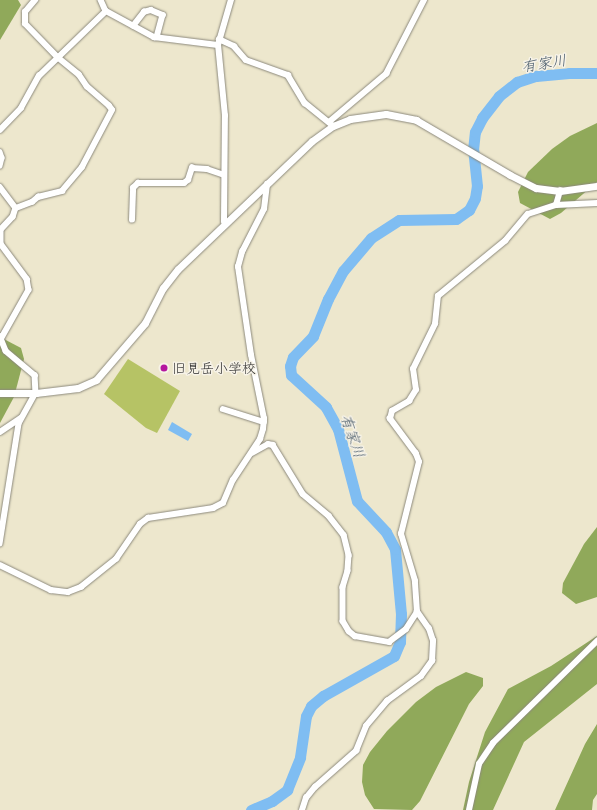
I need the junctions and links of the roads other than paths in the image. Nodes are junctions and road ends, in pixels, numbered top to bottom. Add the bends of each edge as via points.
1 (35, 0) edge
2 (101, 0) edge
3 (231, 0) edge
4 (424, 0) edge
5 (106, 11) junction
6 (133, 26) junction
7 (157, 37) junction
8 (219, 42) junction
9 (58, 58) junction
10 (331, 124) junction
11 (0, 130) edge
12 (0, 152) edge
13 (0, 166) edge
14 (224, 175) junction
15 (267, 183) junction
16 (597, 186) edge
17 (0, 188) edge
18 (560, 191) junction
19 (597, 203) edge
20 (556, 205) junction
21 (16, 208) junction
22 (132, 220) dead end
23 (224, 222) junction
24 (1, 337) edge
25 (0, 393) edge
26 (36, 393) junction
27 (223, 409) dead end
28 (21, 418) junction
29 (264, 422) junction
30 (0, 432) edge
31 (252, 454) junction
32 (0, 544) edge
33 (0, 564) edge
34 (417, 612) junction
35 (597, 641) edge
36 (302, 810) edge
37 (469, 810) edge

1 - 9 street via 25,12 25,24
2 - 5 street
3 - 8 street
4 - 10 street via 386,74
5 - 6 street
5 - 9 street
6 - 7 street
6 - 7 street via 144,12 151,10 163,15
7 - 8 street
8 - 10 street via 234,46 246,60 288,75 305,103
8 - 14 street via 224,116
9 - 11 street via 39,76 21,108
9 - 21 street via 79,75 87,87 112,110 82,167 62,191 38,197 29,204
10 - 15 street
10 - 18 street via 361,116 386,114 416,120 536,188
12 - 13 street
14 - 22 street via 207,169 192,168 188,180 184,183 138,183 133,188
14 - 23 street
15 - 23 street
15 - 29 street via 264,209 242,252 238,267
16 - 18 street
17 - 21 street
18 - 20 street
19 - 20 street
20 - 34 street via 528,214 505,241 438,296 435,324 413,369 416,390 409,400 395,408 390,415 391,423 416,454 419,462 401,534 415,581
21 - 24 street via 13,217 1,230 1,244 27,279 30,290
23 - 26 street via 170,278 145,323 96,380 78,388
24 - 26 street via 6,351 35,375
25 - 26 street
26 - 28 street
27 - 29 street
28 - 30 street
28 - 32 street
29 - 31 street via 260,439
31 - 33 street via 218,506 148,518 140,524 116,559 74,590 62,593 51,590
31 - 34 street via 268,444 273,445 303,494 329,516 344,535 349,555 343,587 345,627 355,636 384,642 394,639 402,632
34 - 36 street via 429,629 433,641 432,662 422,676 383,706 366,726 356,751 315,787 306,798
35 - 37 street via 493,743 479,764

